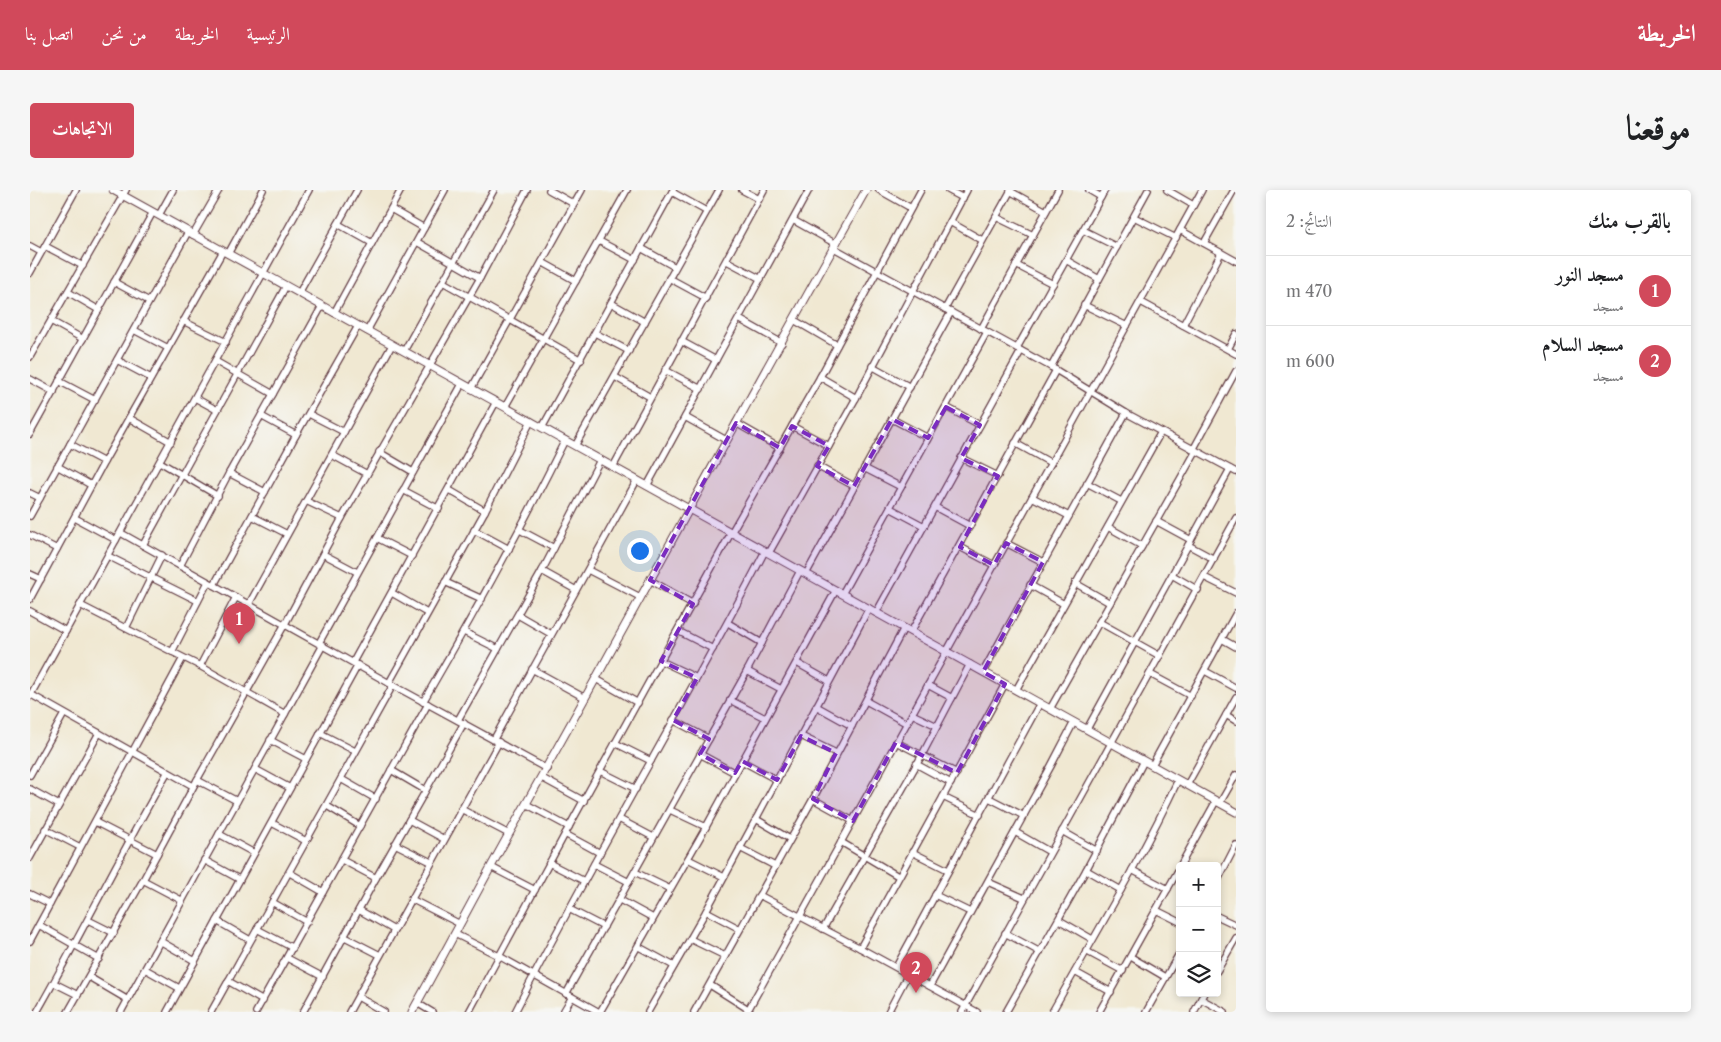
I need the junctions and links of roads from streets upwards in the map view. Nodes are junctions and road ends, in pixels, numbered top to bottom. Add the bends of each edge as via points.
1 (76, 190) edge
2 (113, 190) edge
3 (173, 190) edge
4 (219, 190) edge
5 (264, 190) edge
6 (310, 190) edge
7 (357, 190) edge
8 (401, 190) edge
9 (445, 190) edge
10 (494, 190) edge
11 (527, 190) edge
12 (549, 190) edge
13 (582, 190) edge
14 (627, 190) edge
15 (718, 190) edge
16 (742, 190) edge
17 (764, 190) edge
18 (809, 190) edge
19 (866, 190) edge
20 (878, 190) edge
21 (921, 190) edge
22 (948, 190) edge
23 (967, 190) edge
24 (1058, 190) edge
25 (1089, 190) edge
26 (1105, 190) edge
27 (1148, 190) edge
28 (1167, 190) edge
29 (1202, 190) edge
30 (1234, 190) edge
31 (673, 191) edge
32 (1011, 191) edge
33 (124, 193) edge
34 (1101, 196) junction
35 (963, 198) junction
36 (759, 200) junction
37 (574, 204) junction
38 (1194, 205) junction
39 (911, 208) junction
40 (391, 209) junction
41 (706, 211) junction
42 (1046, 211) junction
43 (156, 214) junction
44 (1134, 216) junction
45 (996, 217) junction
46 (793, 220) junction
47 (950, 222) junction
48 (338, 224) junction
49 (424, 228) junction
50 (1083, 230) junction
51 (1180, 230) junction
52 (191, 233) junction
53 (1034, 235) junction
54 (1176, 238) junction
55 (982, 240) junction
56 (599, 241) junction
57 (417, 242) junction
58 (372, 243) junction
59 (1204, 243) junction
60 (30, 246) edge
61 (45, 246) junction
62 (835, 246) junction
63 (1117, 247) junction
64 (641, 248) junction
65 (41, 252) junction
66 (225, 252) junction
67 (1221, 253) junction
68 (635, 260) junction
69 (727, 260) junction
70 (1066, 260) junction
71 (1236, 261) edge
72 (542, 262) junction
73 (454, 264) junction
74 (1016, 265) junction
75 (83, 266) junction
76 (675, 267) junction
77 (30, 271) edge
78 (877, 272) junction
79 (263, 274) junction
80 (480, 278) junction
81 (669, 278) junction
82 (760, 279) junction
83 (1099, 280) junction
84 (576, 281) junction
85 (114, 282) junction
86 (443, 282) junction
87 (1053, 284) junction
88 (286, 286) junction
89 (68, 292) junction
90 (914, 292) junction
91 (299, 293) junction
92 (468, 297) junction
93 (706, 298) junction
94 (149, 301) junction
95 (1141, 302) junction
96 (611, 303) junction
97 (1084, 305) junction
98 (322, 306) junction
99 (945, 309) junction
100 (99, 310) junction
101 (951, 312) junction
102 (334, 313) junction
103 (739, 319) junction
104 (794, 320) junction
105 (51, 321) junction
106 (183, 321) junction
107 (510, 321) junction
108 (645, 322) junction
109 (1183, 325) junction
110 (358, 326) junction
111 (1127, 326) junction
112 (134, 330) junction
113 (984, 330) junction
114 (366, 331) junction
115 (595, 333) junction
116 (1236, 334) edge
117 (83, 339) junction
118 (544, 340) junction
119 (681, 341) junction
120 (226, 342) junction
121 (782, 343) junction
122 (392, 345) junction
123 (837, 345) junction
124 (168, 348) junction
125 (1019, 349) junction
126 (1228, 349) junction
127 (404, 351) junction
128 (629, 351) junction
129 (1236, 354) edge
130 (30, 357) edge
131 (117, 360) junction
132 (581, 360) junction
133 (716, 360) junction
134 (215, 362) junction
135 (429, 365) junction
136 (872, 366) junction
137 (1053, 369) junction
138 (665, 370) junction
139 (1236, 371) edge
140 (238, 374) junction
141 (820, 377) junction
142 (151, 378) junction
143 (614, 378) junction
144 (30, 379) edge
145 (59, 381) junction
146 (462, 384) junction
147 (910, 387) junction
148 (471, 389) junction
149 (701, 389) junction
150 (54, 392) junction
151 (1091, 392) junction
152 (273, 394) junction
153 (650, 397) junction
154 (195, 398) junction
155 (856, 398) junction
156 (94, 400) junction
157 (496, 402) junction
158 (946, 407) junction
159 (506, 408) junction
160 (218, 410) junction
161 (1126, 413) junction
162 (309, 414) junction
163 (261, 416) junction
164 (686, 417) junction
165 (128, 418) junction
166 (892, 419) junction
167 (531, 422) junction
168 (736, 423) junction
169 (980, 425) junction
170 (792, 426) junction
171 (542, 428) junction
172 (344, 432) junction
173 (1161, 432) junction
174 (30, 434) edge
175 (296, 435) junction
176 (928, 438) junction
177 (565, 440) junction
178 (726, 440) junction
179 (170, 442) junction
180 (70, 444) junction
181 (1015, 444) junction
182 (575, 446) junction
183 (829, 446) junction
184 (780, 448) junction
185 (1194, 450) junction
186 (379, 452) junction
187 (332, 455) junction
188 (961, 458) junction
189 (600, 460) junction
190 (104, 462) junction
191 (160, 462) junction
192 (1051, 463) junction
193 (57, 466) junction
194 (817, 466) junction
195 (612, 467) junction
196 (864, 468) junction
197 (1233, 471) edge
198 (413, 472) junction
199 (229, 473) junction
200 (368, 474) junction
201 (181, 476) junction
202 (998, 476) junction
203 (637, 480) junction
204 (1087, 482) junction
205 (91, 485) junction
206 (647, 486) junction
207 (854, 486) junction
208 (901, 487) junction
209 (404, 490) junction
210 (449, 490) junction
211 (265, 492) junction
212 (30, 493) edge
213 (218, 496) junction
214 (1032, 497) junction
215 (40, 498) junction
216 (306, 501) junction
217 (1121, 502) junction
218 (935, 507) junction
219 (890, 508) junction
220 (439, 509) junction
221 (688, 509) junction
222 (485, 510) junction
223 (30, 516) edge
224 (252, 516) junction
225 (1068, 516) junction
226 (75, 518) junction
227 (342, 518) junction
228 (1236, 518) edge
229 (1156, 521) junction
230 (924, 526) junction
231 (970, 526) junction
232 (1108, 527) junction
233 (474, 530) junction
234 (520, 530) junction
235 (732, 532) junction
236 (121, 533) junction
237 (287, 534) junction
238 (30, 535) edge
239 (377, 538) junction
240 (116, 540) junction
241 (1006, 543) junction
242 (1189, 543) junction
243 (143, 545) junction
244 (1142, 546) junction
245 (960, 547) junction
246 (554, 548) junction
247 (57, 549) junction
248 (509, 549) junction
249 (767, 552) junction
250 (323, 554) junction
251 (162, 555) junction
252 (108, 556) junction
253 (412, 556) junction
254 (1214, 559) junction
255 (1043, 562) junction
256 (994, 565) junction
257 (180, 566) junction
258 (588, 570) junction
259 (542, 571) junction
260 (357, 572) junction
261 (803, 572) junction
262 (30, 574) edge
263 (1172, 575) junction
264 (1204, 577) junction
265 (151, 578) junction
266 (40, 579) junction
267 (650, 580) junction
268 (208, 582) junction
269 (445, 582) junction
270 (1075, 583) junction
271 (214, 585) junction
272 (1030, 585) junction
273 (576, 590) junction
274 (1198, 590) junction
275 (839, 592) junction
276 (392, 593) junction
277 (1236, 593) edge
278 (640, 597) junction
279 (236, 598) junction
280 (30, 599) edge
281 (482, 599) junction
282 (198, 601) junction
283 (1110, 603) junction
284 (249, 604) junction
285 (693, 604) junction
286 (1064, 604) junction
287 (80, 605) junction
288 (868, 608) junction
289 (30, 611) edge
290 (427, 612) junction
291 (1236, 612) edge
292 (876, 613) junction
293 (518, 616) junction
294 (1099, 622) junction
295 (728, 623) junction
296 (285, 624) junction
297 (126, 628) junction
298 (904, 628) junction
299 (66, 631) junction
300 (678, 631) junction
301 (464, 632) junction
302 (911, 632) junction
303 (551, 634) junction
304 (1222, 639) junction
305 (1134, 642) junction
306 (762, 643) junction
307 (321, 644) junction
308 (1236, 648) edge
309 (498, 649) junction
310 (713, 649) junction
311 (946, 651) junction
312 (172, 652) junction
313 (1160, 656) junction
314 (183, 658) junction
315 (661, 660) junction
316 (797, 663) junction
317 (356, 664) junction
318 (970, 664) junction
319 (200, 666) junction
320 (532, 669) junction
321 (747, 671) junction
322 (1205, 671) junction
323 (983, 672) junction
324 (1150, 674) junction
325 (697, 678) junction
326 (596, 679) junction
327 (829, 681) junction
328 (391, 684) junction
329 (1005, 684) junction
330 (928, 685) junction
331 (1236, 688) edge
332 (781, 689) junction
333 (1016, 690) junction
334 (247, 691) junction
335 (30, 695) edge
336 (1191, 696) junction
337 (1236, 697) edge
338 (585, 698) junction
339 (952, 698) junction
340 (730, 700) junction
341 (866, 701) junction
342 (425, 703) junction
343 (638, 703) junction
344 (1040, 703) junction
345 (816, 706) junction
346 (1050, 709) junction
347 (64, 714) junction
348 (285, 714) junction
349 (912, 714) junction
350 (1226, 715) junction
351 (765, 718) junction
352 (673, 720) junction
353 (461, 721) junction
354 (1236, 721) edge
355 (1074, 722) junction
356 (906, 723) junction
357 (852, 726) junction
358 (937, 726) junction
359 (1087, 729) junction
360 (99, 733) junction
361 (320, 733) junction
362 (801, 736) junction
363 (709, 739) junction
364 (270, 740) junction
365 (496, 741) junction
366 (896, 742) junction
367 (1111, 742) junction
368 (615, 743) junction
369 (355, 751) junction
370 (132, 753) junction
371 (700, 754) junction
372 (836, 754) junction
373 (922, 755) junction
374 (306, 760) junction
375 (651, 761) junction
376 (742, 761) junction
377 (1144, 761) junction
378 (916, 764) junction
379 (1152, 765) junction
380 (255, 769) junction
381 (547, 769) junction
382 (392, 770) junction
383 (600, 771) junction
384 (167, 773) junction
385 (735, 773) junction
386 (956, 773) junction
387 (30, 775) edge
388 (1236, 775) edge
389 (542, 778) junction
390 (341, 779) junction
391 (197, 780) junction
392 (776, 780) junction
393 (1178, 780) junction
394 (951, 783) junction
395 (1187, 784) junction
396 (193, 786) junction
397 (290, 788) junction
398 (30, 789) edge
399 (636, 789) junction
400 (425, 790) junction
401 (943, 797) junction
402 (376, 798) junction
403 (989, 798) junction
404 (813, 800) junction
405 (237, 801) junction
406 (584, 801) junction
407 (1218, 802) junction
408 (526, 804) junction
409 (59, 806) junction
410 (326, 806) junction
411 (461, 809) junction
412 (670, 810) junction
413 (1236, 812) edge
414 (980, 815) junction
415 (1024, 816) junction
416 (619, 819) junction
417 (756, 819) junction
418 (409, 820) junction
419 (853, 821) junction
420 (95, 822) junction
421 (272, 822) junction
422 (360, 826) junction
423 (569, 827) junction
424 (706, 827) junction
425 (46, 829) junction
426 (1062, 831) junction
427 (1015, 832) junction
428 (219, 834) junction
429 (509, 834) junction
430 (565, 834) junction
431 (653, 837) junction
432 (790, 839) junction
433 (444, 840) junction
434 (130, 841) junction
435 (306, 841) junction
436 (841, 842) junction
437 (395, 844) junction
438 (1236, 846) edge
439 (80, 847) junction
440 (740, 848) junction
441 (1097, 851) junction
442 (912, 852) junction
443 (1050, 852) junction
444 (254, 853) junction
445 (600, 853) junction
446 (157, 854) junction
447 (864, 856) junction
448 (30, 858) edge
449 (688, 859) junction
450 (204, 860) junction
451 (342, 860) junction
452 (431, 862) junction
453 (1182, 862) edge
454 (549, 863) junction
455 (594, 864) junction
456 (775, 866) junction
457 (491, 867) junction
458 (948, 870) junction
459 (1086, 870) junction
460 (1132, 870) junction
461 (636, 872) junction
462 (290, 873) junction
463 (1176, 874) edge
464 (1221, 874) edge
465 (898, 876) junction
466 (724, 877) junction
467 (376, 878) junction
468 (143, 880) junction
469 (239, 880) junction
470 (584, 881) junction
471 (630, 882) junction
472 (988, 882) junction
473 (670, 889) junction
474 (1168, 889) junction
475 (535, 890) junction
476 (1121, 890) junction
477 (323, 892) junction
478 (30, 894) edge
479 (759, 895) junction
480 (935, 895) junction
481 (1024, 898) junction
482 (411, 899) junction
483 (181, 900) junction
484 (620, 900) junction
485 (272, 902) junction
486 (50, 904) junction
487 (569, 909) junction
488 (359, 910) junction
489 (1156, 910) junction
490 (706, 912) junction
491 (970, 912) junction
492 (800, 917) junction
493 (653, 918) junction
494 (1221, 918) edge
495 (88, 920) junction
496 (1059, 920) junction
497 (1176, 920) edge
498 (217, 921) junction
499 (308, 922) junction
500 (460, 924) junction
501 (39, 925) junction
502 (1236, 925) edge
503 (604, 927) junction
504 (257, 929) junction
505 (740, 929) junction
506 (823, 929) junction
507 (394, 930) junction
508 (114, 933) junction
509 (1005, 933) junction
510 (455, 934) junction
511 (344, 937) junction
512 (1236, 938) edge
513 (690, 939) junction
514 (1092, 939) junction
515 (250, 940) junction
516 (30, 941) edge
517 (160, 941) junction
518 (75, 946) junction
519 (639, 947) junction
520 (293, 948) junction
521 (860, 948) junction
522 (1230, 950) junction
523 (1086, 951) junction
524 (1040, 952) junction
525 (1236, 954) edge
526 (380, 955) junction
527 (499, 956) junction
528 (725, 956) junction
529 (1131, 957) junction
530 (287, 958) junction
531 (99, 959) junction
532 (1176, 959) edge
533 (195, 961) junction
534 (1221, 965) edge
535 (674, 966) junction
536 (896, 967) junction
537 (145, 969) junction
538 (1123, 971) junction
539 (1075, 972) junction
540 (908, 974) junction
541 (534, 976) junction
542 (89, 977) junction
543 (323, 977) junction
544 (1165, 977) junction
545 (228, 982) junction
546 (54, 983) junction
547 (710, 985) junction
548 (930, 986) junction
549 (179, 988) junction
550 (1111, 992) junction
551 (78, 995) junction
552 (569, 995) junction
553 (358, 997) junction
554 (1202, 997) edge
555 (1204, 997) edge
556 (128, 1000) junction
557 (263, 1001) junction
558 (417, 1003) junction
559 (964, 1009) edge
560 (748, 1010) edge
561 (213, 1011) edge
562 (37, 1012) edge
563 (68, 1012) edge
564 (121, 1012) edge
565 (167, 1012) edge
566 (256, 1012) edge
567 (304, 1012) edge
568 (349, 1012) edge
569 (384, 1012) edge
570 (412, 1012) edge
571 (432, 1012) edge
572 (469, 1012) edge
573 (516, 1012) edge
574 (563, 1012) edge
575 (600, 1012) edge
576 (648, 1012) edge
577 (694, 1012) edge
578 (888, 1012) edge
579 (977, 1012) edge
580 (1006, 1012) edge
581 (1052, 1012) edge
582 (1099, 1012) edge
583 (1147, 1012) edge
584 (1194, 1012) edge
585 (1225, 1012) edge

1 - 61 street
2 - 33 street
3 - 43 street
4 - 52 street
5 - 66 street
6 - 79 street
7 - 48 street
8 - 40 street
9 - 49 street
10 - 73 street
11 - 80 street
12 - 37 street
13 - 37 street
14 - 56 street
15 - 41 street
16 - 36 street
17 - 36 street
18 - 46 street
19 - 62 street
20 - 39 street
21 - 39 street
22 - 35 street
23 - 35 street
24 - 42 street
25 - 34 street
26 - 34 street
27 - 44 street
28 - 38 street
29 - 38 street
30 - 59 street
31 - 41 street
31 - 64 street
32 - 42 street
32 - 45 street
33 - 43 street
33 - 75 street
34 - 50 street
35 - 47 street
36 - 69 street
37 - 72 street
38 - 51 street
39 - 78 street
40 - 49 street
40 - 58 street
41 - 76 street
42 - 53 street
43 - 52 street
43 - 85 street
44 - 54 street
44 - 63 street
45 - 53 street
45 - 55 street
46 - 62 street
46 - 82 street
47 - 55 street
47 - 90 street
48 - 58 street
48 - 91 street
49 - 57 street
50 - 63 street
50 - 70 street
51 - 54 street
51 - 59 street
52 - 66 street
52 - 94 street
53 - 74 street
54 - 95 street
55 - 99 street
56 - 68 street
56 - 84 street
57 - 73 street
57 - 114 street
58 - 102 street
59 - 67 street
60 - 65 street
61 - 65 street
61 - 75 street
62 - 78 street
62 - 104 street
63 - 83 street
64 - 68 street
64 - 76 street
65 - 77 street
66 - 79 street
66 - 106 street
67 - 71 street
67 - 109 street
68 - 96 street
69 - 82 street
69 - 93 street
70 - 83 street
70 - 87 street
72 - 84 street
72 - 107 street
73 - 80 street
73 - 86 street
74 - 87 street
74 - 113 street
75 - 89 street
76 - 81 street
78 - 90 street
78 - 123 street
79 - 88 street
79 - 120 street
80 - 92 street
81 - 93 street
81 - 108 street
82 - 103 street
83 - 97 street
84 - 118 street
85 - 94 street
85 - 100 street
86 - 92 street
86 - 127 street
87 - 125 street
88 - 91 street
88 - 140 street
89 - 100 street
89 - 105 street
90 - 99 street
90 - 136 street
91 - 98 street
92 - 107 street
92 - 135 street
93 - 119 street
94 - 112 street
95 - 109 street
95 - 111 street
96 - 108 street
96 - 115 street
97 - 111 street
97 - 137 street
98 - 102 street
98 - 152 street
99 - 101 street
100 - 117 street
101 - 113 street
101 - 147 street
102 - 110 street
103 - 121 street
103 - 133 street
104 - 121 street
104 - 123 street
105 - 117 street
105 - 130 street
106 - 120 street
106 - 124 street
107 - 118 street
107 - 148 street
108 - 128 street
109 - 126 street
110 - 114 street
110 - 162 street
111 - 151 street
112 - 124 street
112 - 131 street
113 - 125 street
113 - 158 street
114 - 122 street
115 - 128 street
115 - 132 street
116 - 126 street
117 - 145 street
118 - 132 street
118 - 159 street
119 - 133 street
119 - 138 street
120 - 134 street
121 - 168 street
122 - 127 street
122 - 172 street
123 - 141 street
124 - 142 street
125 - 137 street
125 - 169 street
126 - 129 street
127 - 135 street
128 - 143 street
131 - 142 street
131 - 156 street
132 - 171 street
133 - 149 street
134 - 140 street
134 - 154 street
135 - 146 street
135 - 186 street
136 - 147 street
136 - 155 street
137 - 151 street
137 - 181 street
138 - 149 street
138 - 153 street
139 - 185 street
140 - 152 street
140 - 160 street
141 - 155 street
141 - 170 street
142 - 165 street
143 - 153 street
143 - 182 street
144 - 150 street
145 - 150 street
145 - 156 street
146 - 148 street
146 - 198 street
147 - 166 street
148 - 157 street
149 - 164 street
150 - 174 street
151 - 161 street
151 - 192 street
152 - 163 street
153 - 195 street
154 - 160 street
154 - 179 street
155 - 183 street
156 - 180 street
157 - 159 street
157 - 210 street
158 - 169 street
158 - 176 street
159 - 167 street
160 - 201 street
161 - 173 street
161 - 204 street
162 - 172 street
162 - 175 street
163 - 175 street
163 - 199 street
164 - 178 street
164 - 206 street
165 - 179 street
165 - 190 street
166 - 176 street
166 - 196 street
167 - 171 street
167 - 222 street
168 - 178 street
168 - 184 street
169 - 188 street
170 - 183 street
170 - 184 street
171 - 177 street
172 - 187 street
173 - 185 street
173 - 217 street
175 - 211 street
176 - 208 street
177 - 182 street
177 - 234 street
178 - 221 street
179 - 191 street
180 - 190 street
180 - 193 street
181 - 192 street
181 - 202 street
182 - 189 street
183 - 194 street
184 - 235 street
185 - 197 street
185 - 229 street
186 - 198 street
186 - 200 street
187 - 200 street
187 - 216 street
188 - 202 street
188 - 218 street
189 - 195 street
189 - 246 street
190 - 205 street
191 - 201 street
191 - 236 street
192 - 214 street
193 - 205 street
193 - 215 street
194 - 207 street
194 - 249 street
195 - 203 street
196 - 207 street
196 - 208 street
197 - 242 street
198 - 209 street
199 - 211 street
199 - 213 street
200 - 227 street
201 - 213 street
201 - 243 street
202 - 231 street
203 - 206 street
203 - 258 street
204 - 217 street
204 - 225 street
205 - 226 street
206 - 221 street
207 - 261 street
208 - 219 street
209 - 220 street
209 - 239 street
210 - 220 street
210 - 222 street
211 - 224 street
212 - 215 street
213 - 257 street
214 - 225 street
214 - 241 street
215 - 223 street
216 - 227 street
216 - 237 street
217 - 232 street
218 - 230 street
218 - 231 street
219 - 230 street
219 - 275 street
220 - 253 street
221 - 235 street
221 - 267 street
222 - 233 street
224 - 237 street
224 - 271 street
225 - 255 street
226 - 240 street
226 - 247 street
227 - 250 street
228 - 254 street
229 - 242 street
229 - 244 street
230 - 292 street
231 - 245 street
232 - 244 street
232 - 270 street
233 - 248 street
233 - 269 street
234 - 246 street
234 - 248 street
235 - 249 street
235 - 285 street
236 - 240 street
236 - 243 street
237 - 284 street
238 - 247 street
239 - 253 street
239 - 260 street
240 - 252 street
241 - 255 street
241 - 256 street
242 - 254 street
242 - 263 street
243 - 251 street
244 - 283 street
245 - 256 street
245 - 302 street
246 - 259 street
247 - 266 street
248 - 281 street
249 - 261 street
249 - 295 street
250 - 260 street
250 - 296 street
251 - 257 street
251 - 265 street
252 - 265 street
252 - 287 street
253 - 276 street
254 - 264 street
255 - 272 street
256 - 311 street
257 - 268 street
258 - 273 street
258 - 278 street
259 - 273 street
259 - 293 street
260 - 307 street
261 - 275 street
261 - 306 street
262 - 266 street
263 - 274 street
263 - 305 street
264 - 274 street
264 - 277 street
265 - 282 street
265 - 297 street
266 - 280 street
267 - 278 street
267 - 285 street
268 - 271 street
268 - 282 street
269 - 281 street
269 - 290 street
270 - 283 street
270 - 286 street
271 - 279 street
272 - 286 street
272 - 323 street
273 - 303 street
274 - 313 street
275 - 288 street
275 - 316 street
276 - 290 street
276 - 317 street
278 - 326 street
279 - 284 street
279 - 319 street
281 - 301 street
282 - 312 street
283 - 294 street
284 - 296 street
285 - 300 street
286 - 333 street
287 - 297 street
287 - 299 street
288 - 292 street
288 - 327 street
289 - 299 street
290 - 328 street
291 - 304 street
292 - 298 street
293 - 303 street
293 - 309 street
294 - 305 street
294 - 346 street
295 - 306 street
295 - 310 street
296 - 307 street
296 - 334 street
297 - 312 street
298 - 302 street
298 - 341 street
299 - 335 street
300 - 310 street
300 - 315 street
301 - 309 street
301 - 342 street
302 - 311 street
303 - 320 street
304 - 308 street
304 - 322 street
305 - 313 street
305 - 359 street
306 - 321 street
307 - 317 street
307 - 348 street
309 - 353 street
310 - 325 street
311 - 318 street
311 - 330 street
312 - 314 street
313 - 324 street
314 - 319 street
314 - 370 street
315 - 325 street
315 - 343 street
316 - 327 street
316 - 332 street
317 - 328 street
317 - 361 street
318 - 323 street
318 - 339 street
319 - 334 street
320 - 338 street
320 - 365 street
321 - 332 street
321 - 340 street
322 - 331 street
322 - 336 street
323 - 329 street
324 - 336 street
324 - 367 street
325 - 352 street
326 - 338 street
326 - 343 street
327 - 345 street
328 - 342 street
328 - 369 street
329 - 333 street
329 - 386 street
330 - 339 street
330 - 349 street
332 - 351 street
333 - 344 street
334 - 348 street
334 - 391 street
335 - 347 street
336 - 379 street
337 - 350 street
338 - 381 street
339 - 358 street
340 - 351 street
340 - 363 street
341 - 356 street
341 - 357 street
342 - 353 street
342 - 382 street
343 - 368 street
344 - 346 street
344 - 403 street
345 - 357 street
345 - 362 street
346 - 355 street
347 - 360 street
347 - 387 street
348 - 364 street
349 - 356 street
349 - 358 street
350 - 354 street
350 - 395 street
351 - 376 street
352 - 363 street
352 - 375 street
353 - 365 street
353 - 400 street
355 - 359 street
355 - 415 street
356 - 366 street
357 - 372 street
358 - 373 street
359 - 367 street
360 - 370 street
360 - 409 street
361 - 369 street
361 - 374 street
362 - 372 street
362 - 392 street
363 - 371 street
364 - 374 street
364 - 380 street
365 - 381 street
365 - 411 street
366 - 373 street
366 - 419 street
367 - 377 street
367 - 426 street
368 - 375 street
368 - 383 street
369 - 390 street
370 - 384 street
370 - 420 street
371 - 385 street
371 - 412 street
372 - 404 street
373 - 378 street
373 - 386 street
374 - 397 street
375 - 399 street
376 - 385 street
376 - 392 street
377 - 379 street
377 - 441 street
378 - 394 street
378 - 447 street
379 - 393 street
380 - 397 street
380 - 405 street
381 - 389 street
382 - 400 street
382 - 402 street
383 - 399 street
383 - 406 street
384 - 396 street
384 - 434 street
385 - 424 street
386 - 394 street
388 - 407 street
389 - 406 street
389 - 408 street
390 - 402 street
390 - 410 street
391 - 396 street
391 - 405 street
392 - 417 street
393 - 395 street
393 - 460 street
394 - 401 street
395 - 407 street
396 - 446 street
397 - 421 street
398 - 409 street
399 - 416 street
400 - 418 street
401 - 414 street
401 - 442 street
402 - 422 street
403 - 414 street
403 - 415 street
404 - 419 street
404 - 432 street
405 - 428 street
406 - 423 street
407 - 413 street
407 - 453 street
408 - 423 street
408 - 429 street
409 - 425 street
410 - 422 street
410 - 435 street
411 - 429 street
411 - 433 street
412 - 424 street
412 - 431 street
414 - 458 street
415 - 427 street
416 - 431 street
416 - 445 street
417 - 432 street
417 - 440 street
418 - 433 street
418 - 437 street
419 - 436 street
420 - 434 street
420 - 439 street
421 - 435 street
421 - 444 street
422 - 451 street
423 - 430 street
424 - 449 street
425 - 439 street
425 - 448 street
426 - 441 street
426 - 443 street
427 - 443 street
427 - 472 street
428 - 444 street
428 - 450 street
429 - 457 street
430 - 445 street
430 - 454 street
431 - 461 street
432 - 456 street
433 - 452 street
434 - 446 street
434 - 495 street
435 - 462 street
436 - 447 street
436 - 492 street
437 - 452 street
437 - 467 street
438 - 464 street
439 - 486 street
440 - 456 street
440 - 466 street
441 - 459 street
442 - 458 street
442 - 465 street
443 - 481 street
444 - 469 street
445 - 455 street
446 - 468 street
447 - 465 street
447 - 506 street
449 - 466 street
449 - 473 street
450 - 469 street
450 - 483 street
451 - 467 street
451 - 477 street
452 - 482 street
454 - 470 street
454 - 475 street
455 - 470 street
455 - 471 street
456 - 479 street
457 - 475 street
457 - 500 street
458 - 480 street
459 - 476 street
459 - 496 street
460 - 474 street
460 - 476 street
461 - 471 street
461 - 473 street
462 - 477 street
462 - 485 street
463 - 474 street
465 - 521 street
466 - 490 street
467 - 488 street
468 - 483 street
468 - 508 street
469 - 498 street
470 - 487 street
471 - 484 street
472 - 481 street
472 - 491 street
473 - 493 street
474 - 489 street
475 - 527 street
476 - 514 street
477 - 499 street
478 - 486 street
479 - 492 street
479 - 505 street
480 - 491 street
480 - 536 street
481 - 509 street
482 - 500 street
482 - 507 street
483 - 517 street
484 - 493 street
484 - 503 street
485 - 499 street
485 - 504 street
486 - 501 street
487 - 503 street
487 - 541 street
488 - 507 street
488 - 511 street
489 - 497 street
489 - 529 street
490 - 505 street
490 - 513 street
491 - 548 street
492 - 506 street
492 - 560 street
493 - 519 street
494 - 502 street
495 - 508 street
495 - 518 street
496 - 514 street
496 - 524 street
498 - 515 street
498 - 533 street
499 - 520 street
500 - 510 street
501 - 516 street
501 - 518 street
503 - 552 street
504 - 515 street
504 - 520 street
505 - 528 street
506 - 521 street
507 - 526 street
508 - 531 street
509 - 524 street
509 - 559 street
510 - 527 street
510 - 558 street
511 - 526 street
511 - 543 street
512 - 522 street
513 - 528 street
513 - 535 street
514 - 523 street
515 - 545 street
517 - 533 street
517 - 537 street
518 - 531 street
518 - 546 street
519 - 535 street
519 - 575 street
520 - 530 street
521 - 536 street
522 - 525 street
522 - 534 street
523 - 538 street
523 - 539 street
524 - 580 street
526 - 553 street
527 - 541 street
527 - 572 street
528 - 547 street
529 - 538 street
529 - 544 street
530 - 543 street
530 - 557 street
531 - 542 street
532 - 544 street
533 - 549 street
535 - 576 street
536 - 540 street
537 - 549 street
537 - 556 street
538 - 550 street
539 - 550 street
539 - 581 street
540 - 548 street
540 - 578 street
541 - 552 street
541 - 573 street
542 - 551 street
542 - 556 street
543 - 567 street
544 - 583 street
545 - 557 street
545 - 561 street
546 - 551 street
546 - 562 street
547 - 560 street
547 - 577 street
548 - 559 street
549 - 565 street
550 - 582 street
551 - 563 street
552 - 574 street
552 - 575 street
553 - 568 street
553 - 569 street
554 - 584 street
555 - 585 street
556 - 564 street
557 - 566 street
558 - 570 street
558 - 571 street
559 - 579 street

